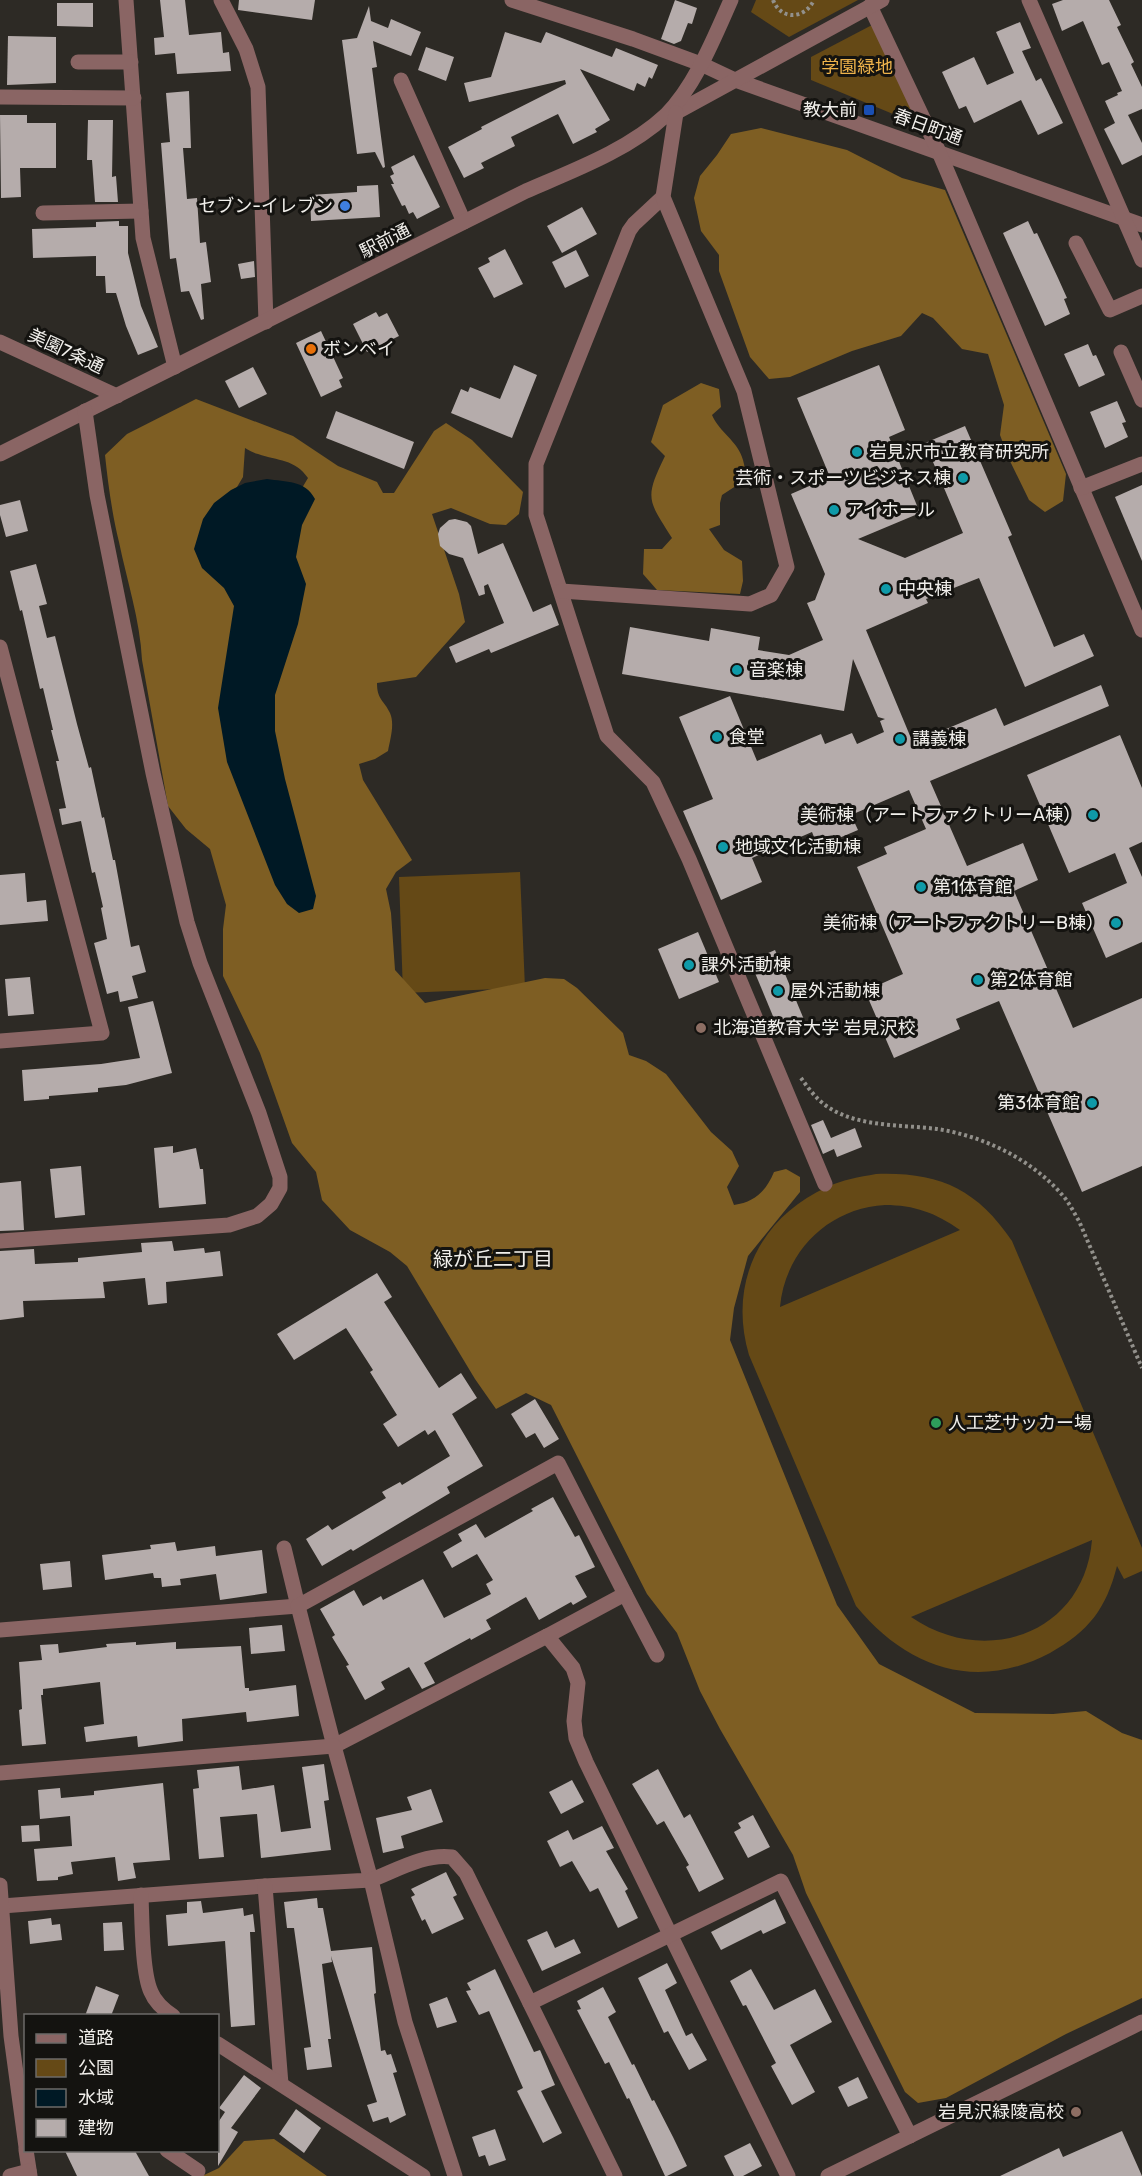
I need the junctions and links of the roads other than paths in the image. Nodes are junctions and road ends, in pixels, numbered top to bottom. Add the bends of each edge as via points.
1 (126, 0) edge
2 (221, 0) edge
3 (512, 0) edge
4 (730, 0) edge
5 (1029, 0) edge
6 (876, 3) edge
7 (78, 62) dead end
8 (131, 62) junction
9 (701, 64) junction
10 (401, 80) dead end
11 (735, 80) junction
12 (0, 97) edge
13 (134, 98) junction
14 (676, 113) junction
15 (653, 126) junction
16 (939, 152) junction
17 (663, 197) junction
18 (141, 211) junction
19 (43, 213) dead end
20 (1124, 219) junction
21 (464, 222) junction
22 (1142, 225) edge
23 (1076, 243) dead end
24 (1142, 260) edge
25 (1142, 296) edge
26 (266, 322) junction
27 (0, 342) edge
28 (1121, 352) dead end
29 (175, 367) junction
30 (117, 396) junction
31 (1142, 400) edge
32 (85, 411) junction
33 (0, 454) edge
34 (1142, 464) edge
35 (1082, 488) junction
36 (561, 591) junction
37 (1142, 630) edge
38 (0, 647) edge
39 (0, 1041) edge
40 (825, 1184) dead end
41 (0, 1241) edge
42 (284, 1548) dead end
43 (625, 1594) junction
44 (298, 1606) junction
45 (0, 1630) edge
46 (547, 1636) junction
47 (657, 1655) dead end
48 (334, 1746) junction
49 (0, 1773) edge
50 (371, 1880) junction
51 (0, 1885) edge
52 (265, 1886) junction
53 (141, 1895) junction
54 (2, 1916) edge
55 (670, 1933) junction
56 (530, 2003) junction
57 (170, 2014) edge
58 (1142, 2022) edge
59 (5, 2037) edge
60 (219, 2045) edge
61 (280, 2084) junction
62 (24, 2131) edge
63 (910, 2136) junction
64 (26, 2152) edge
65 (169, 2152) edge
66 (198, 2171) dead end
67 (30, 2173) edge
68 (10, 2176) edge
69 (423, 2176) edge
70 (455, 2176) edge
71 (615, 2176) edge
72 (788, 2176) edge
73 (828, 2176) edge

1 - 8 street
2 - 26 street via 246,49 258,87
3 - 9 street, 春日町通
4 - 9 street, 駅前通
5 - 20 street
6 - 11 street
6 - 16 street
7 - 8 street
8 - 13 street
9 - 11 street, 春日町通
9 - 15 street, 駅前通 via 676,102
10 - 21 street
11 - 14 street
11 - 16 street, 春日町通
12 - 13 street
13 - 18 street
14 - 15 street
14 - 17 street
15 - 21 street, 駅前通 via 599,158
16 - 20 street, 春日町通
16 - 35 street
17 - 36 street via 628,231 536,464 536,515
17 - 36 street via 744,391 786,567 771,595 750,604
18 - 19 street
18 - 29 street via 143,238
20 - 22 street, 春日町通
20 - 24 street
21 - 26 street, 駅前通
23 - 25 street via 1110,310
26 - 29 street, 駅前通
27 - 30 street, 美園7条通
28 - 31 street
29 - 30 street, 駅前通
30 - 32 street, 駅前通
32 - 33 street, 駅前通
32 - 41 street via 97,495 187,922 267,1133 280,1188 265,1210 229,1225
34 - 35 street
35 - 37 street
36 - 40 street via 607,736 653,782
38 - 39 street via 102,1033
42 - 44 street
43 - 44 street via 558,1463
43 - 46 street
43 - 47 street
44 - 45 street
44 - 48 street
46 - 48 street
46 - 55 street via 573,1668 578,1683 576,1738
48 - 49 street
48 - 50 street
50 - 52 street
50 - 56 street via 433,1857 452,1857 466,1873
50 - 70 street via 405,2022
51 - 54 street
52 - 53 street
52 - 61 street
53 - 54 street
53 - 57 street via 146,1977 151,1994
54 - 59 street
55 - 56 street
55 - 63 street via 781,1881
55 - 72 street
56 - 71 street
58 - 63 street
59 - 62 street
60 - 61 street
61 - 69 street
63 - 73 street
64 - 67 street
65 - 66 street
67 - 68 street

